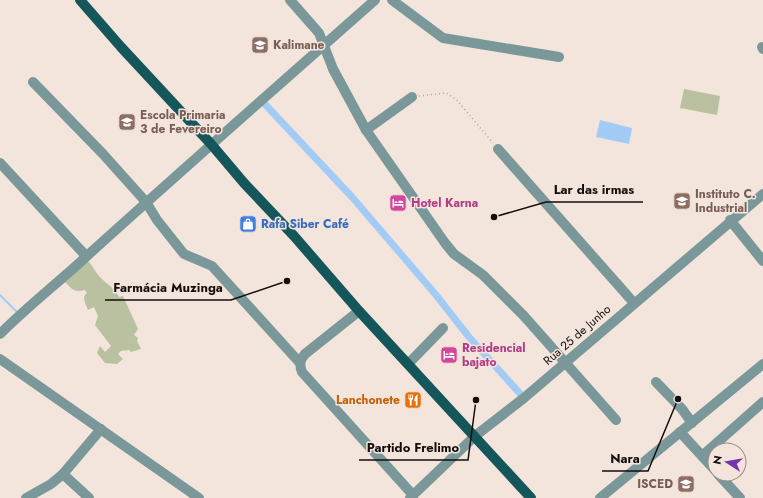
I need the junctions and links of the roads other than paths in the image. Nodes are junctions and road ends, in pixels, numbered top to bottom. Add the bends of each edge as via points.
1 (80, 0) edge
2 (290, 0) edge
3 (375, 0) edge
4 (392, 0) edge
5 (324, 45) junction
6 (558, 57) dead end
7 (33, 82) dead end
8 (412, 97) road end
9 (366, 130) junction
10 (211, 144) junction
11 (498, 149) road end
12 (0, 163) edge
13 (763, 194) edge
14 (146, 202) junction
15 (730, 220) junction
16 (86, 256) junction
17 (763, 261) edge
18 (634, 303) junction
19 (359, 311) junction
20 (443, 328) dead end
21 (0, 334) edge
22 (0, 359) edge
23 (565, 362) junction
24 (300, 363) junction
25 (409, 363) junction
26 (763, 364) edge
27 (656, 382) dead end
28 (763, 402) edge
29 (616, 420) dead end
30 (692, 423) junction
31 (101, 429) junction
32 (680, 432) junction
33 (476, 436) junction
34 (702, 456) junction
35 (707, 461) edge
36 (62, 474) junction
37 (725, 482) edge
38 (411, 497) edge
39 (26, 498) edge
40 (89, 498) edge
41 (199, 498) edge
42 (531, 498) edge
43 (600, 498) edge
44 (740, 498) edge

1 - 10 main road
2 - 5 street via 320,33
3 - 5 street
4 - 6 street via 443,38
5 - 9 street via 333,69
5 - 10 street
7 - 14 street
8 - 9 street
9 - 23 street via 444,243 454,254 483,275
10 - 14 street
10 - 19 main road
11 - 18 street
12 - 16 street
13 - 15 street, Rua 25 de Junho
14 - 16 street
14 - 24 street via 184,254 212,266
15 - 17 street
15 - 18 street, Rua 25 de Junho
16 - 21 street via 19,314
18 - 23 street, Rua 25 de Junho
19 - 24 street via 305,354
19 - 25 main road
20 - 25 street
22 - 31 street
23 - 29 street
23 - 33 street, Rua 25 de Junho
24 - 38 street via 302,372
25 - 33 main road
26 - 30 street
27 - 30 street
28 - 34 street
30 - 32 street
31 - 36 street
31 - 41 street
32 - 34 street
32 - 43 street
33 - 38 street, Rua 25 de Junho
33 - 42 main road
34 - 35 street
36 - 39 street via 51,484
36 - 40 street
37 - 44 street

